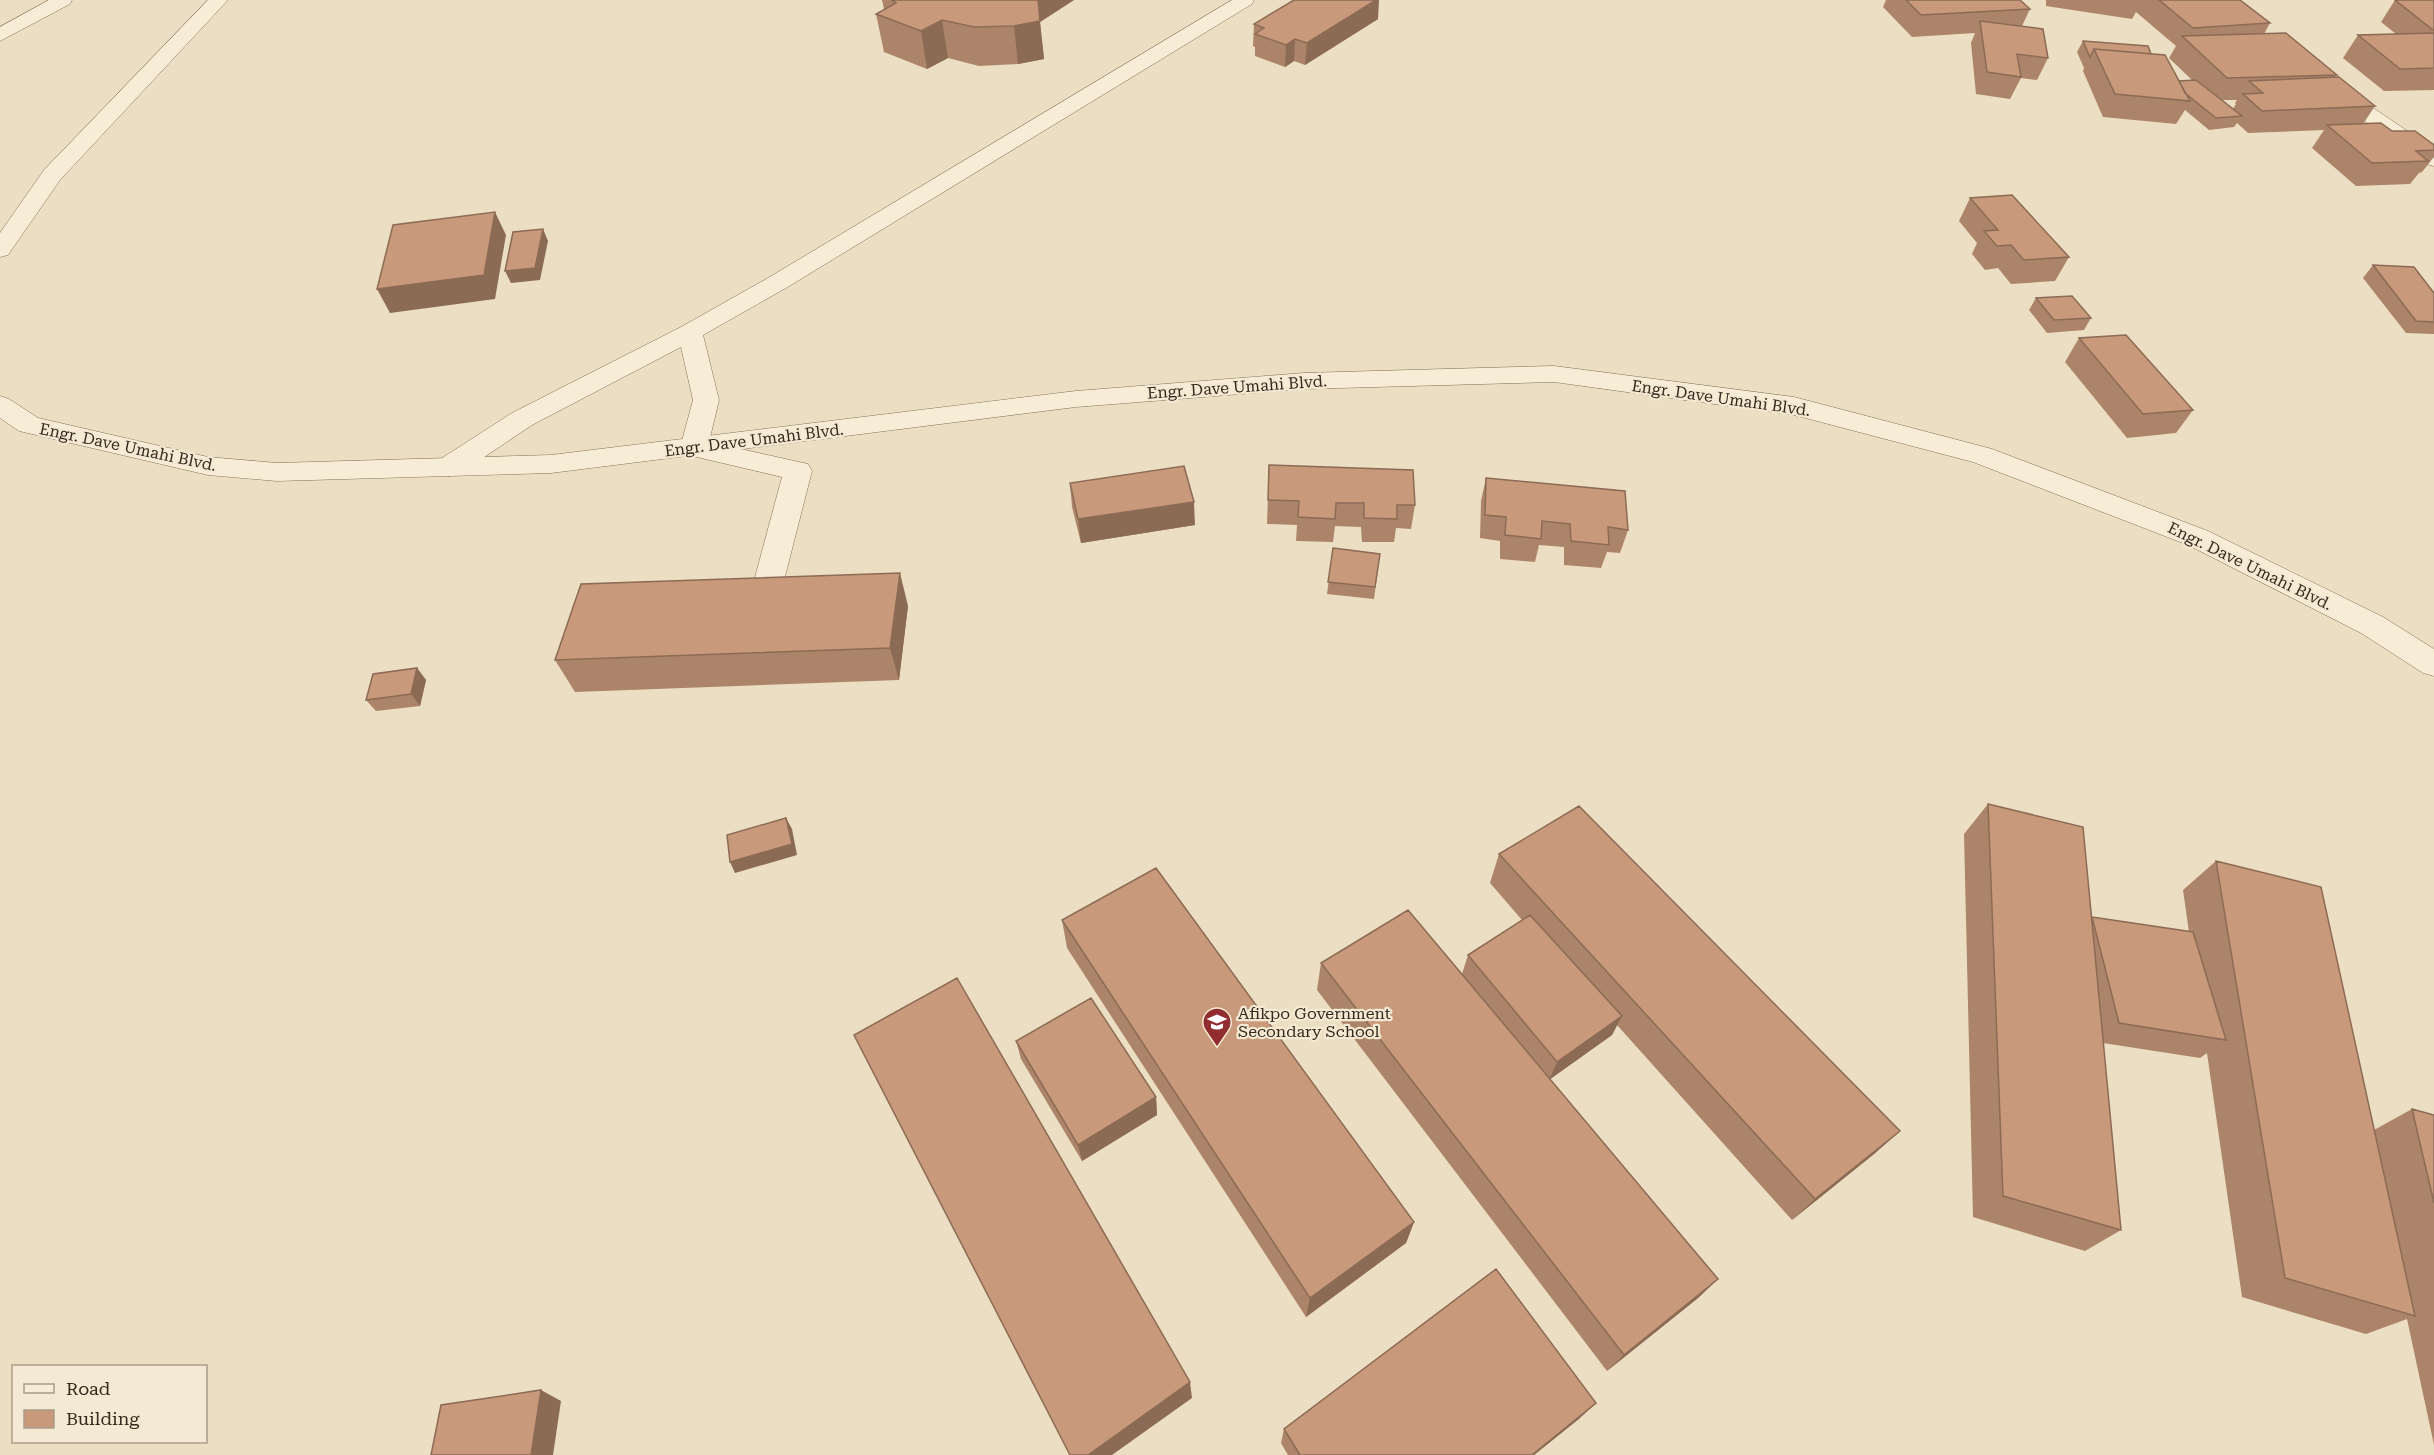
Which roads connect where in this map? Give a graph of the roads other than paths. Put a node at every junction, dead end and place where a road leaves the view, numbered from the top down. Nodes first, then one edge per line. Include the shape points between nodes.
1 (63, 0) edge
2 (219, 0) edge
3 (1245, 0) edge
4 (0, 35) edge
5 (2318, 79) edge
6 (2434, 159) edge
7 (0, 250) edge
8 (690, 332) junction
9 (0, 405) edge
10 (694, 448) junction
11 (448, 467) junction
12 (766, 592) edge
13 (2434, 664) edge

1 - 4 street
2 - 7 street via 52,175
3 - 8 street
5 - 6 street
8 - 10 street via 706,400
8 - 11 street via 522,419
9 - 11 street, Engr. Dave Umahi Blvd. via 29,425 208,466 276,472
10 - 11 street, Engr. Dave Umahi Blvd. via 551,464
10 - 12 street via 798,471
10 - 13 street, Engr. Dave Umahi Blvd. via 1076,399 1304,381 1554,374 1794,406 1982,455 2198,537 2372,625

